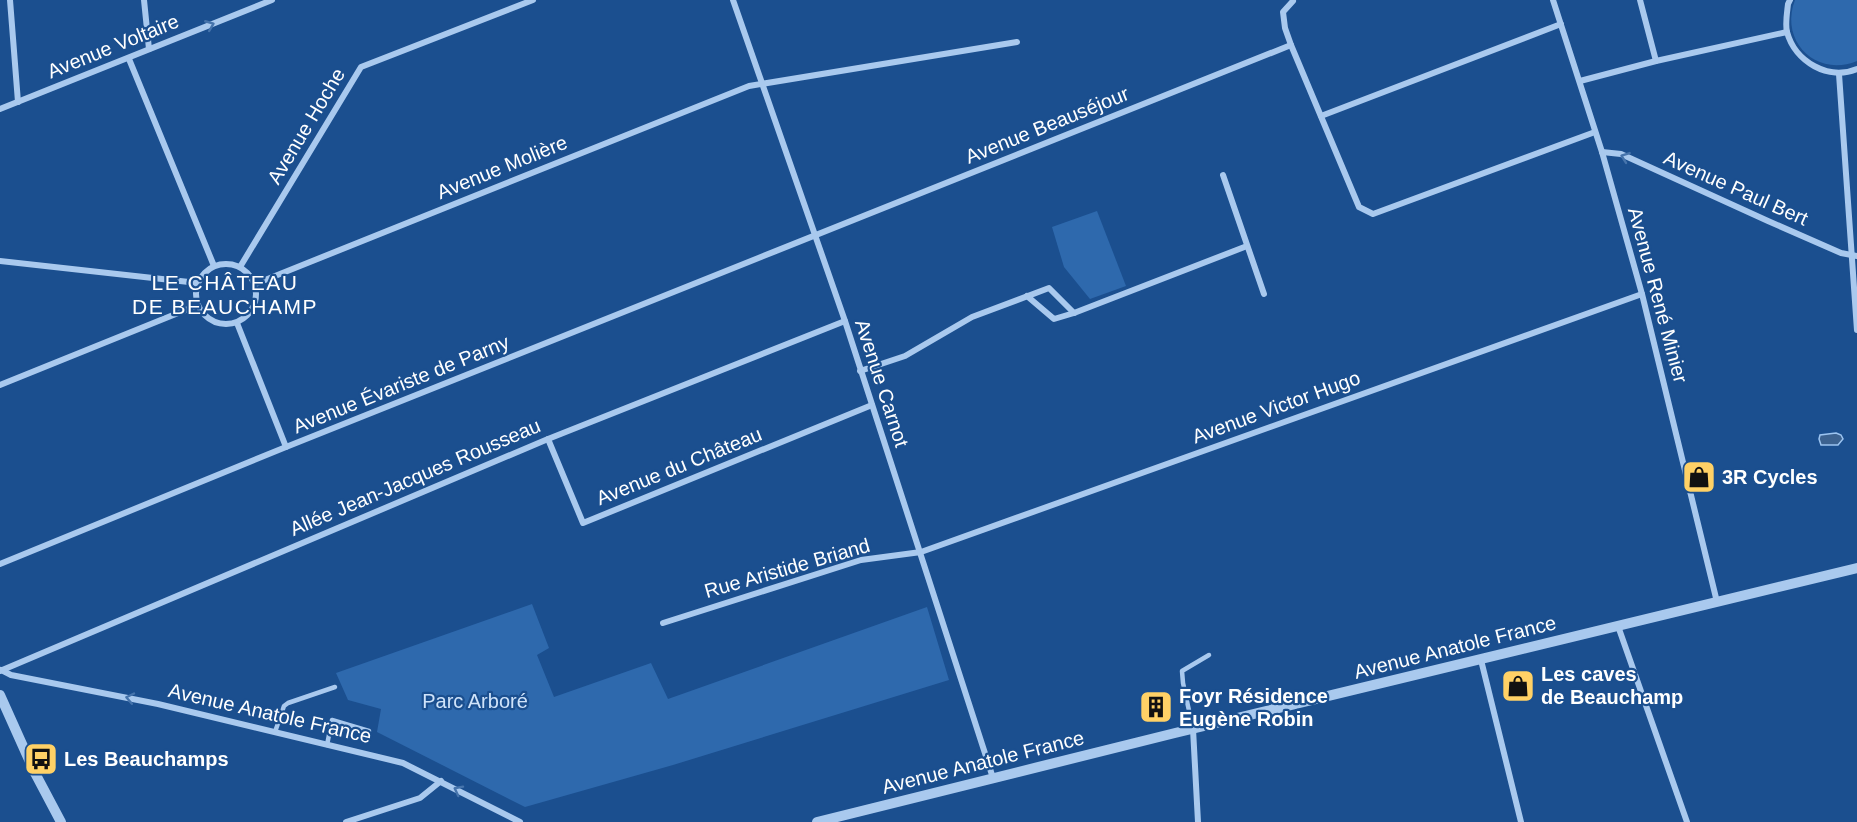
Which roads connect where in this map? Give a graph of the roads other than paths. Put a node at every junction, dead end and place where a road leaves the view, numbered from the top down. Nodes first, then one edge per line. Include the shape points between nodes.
1 (10, 0) edge
2 (144, 0) edge
3 (272, 0) edge
4 (533, 0) edge
5 (733, 0) edge
6 (1293, 0) edge
7 (1553, 0) edge
8 (1640, 0) edge
9 (1790, 0) edge
10 (253, 4) edge
11 (1561, 24) junction
12 (1787, 32) junction
13 (1017, 42) dead end
14 (1291, 45) junction
15 (149, 49) junction
16 (129, 59) junction
17 (1656, 61) junction
18 (1857, 69) edge
19 (1839, 74) junction
20 (1580, 81) junction
21 (761, 84) junction
22 (18, 102) junction
23 (0, 109) edge
24 (1321, 116) junction
25 (1595, 132) junction
26 (1602, 152) junction
27 (1223, 175) dead end
28 (816, 236) junction
29 (1247, 246) junction
30 (1854, 256) edge
31 (0, 261) edge
32 (214, 266) junction
33 (240, 267) junction
34 (198, 283) junction
35 (255, 284) junction
36 (1264, 294) dead end
37 (1642, 294) junction
38 (1027, 296) junction
39 (198, 305) junction
40 (1074, 313) junction
41 (845, 321) junction
42 (237, 323) junction
43 (1857, 330) edge
44 (860, 371) junction
45 (0, 385) edge
46 (872, 405) junction
47 (548, 439) junction
48 (286, 447) junction
49 (921, 552) junction
50 (0, 564) edge
51 (1857, 568) edge
52 (1717, 602) junction
53 (663, 623) dead end
54 (1618, 626) junction
55 (1209, 655) dead end
56 (1481, 660) junction
57 (1, 670) edge
58 (335, 687) dead end
59 (0, 695) edge
60 (1193, 729) junction
61 (369, 731) dead end
62 (275, 732) junction
63 (327, 745) junction
64 (993, 778) junction
65 (441, 782) junction
66 (61, 822) edge
67 (346, 822) edge
68 (520, 822) edge
69 (817, 822) edge
70 (1198, 822) edge
71 (1521, 822) edge
72 (1687, 822) edge

1 - 22 street
2 - 15 street
3 - 10 street, Avenue Voltaire
4 - 33 street, Avenue Hoche via 362,67
5 - 21 street, Avenue Carnot
6 - 14 street via 1283,12
7 - 11 street, Avenue René Minier
8 - 17 street
9 - 12 street
15 -> 10 street, Avenue Voltaire
11 - 20 street, Avenue René Minier
11 - 24 street
12 - 17 street
12 - 19 street via 1796,52 1812,66
13 - 21 street, Avenue Molière
14 - 24 street
14 - 28 street, Avenue Beauséjour
15 - 16 street, Avenue Voltaire
16 - 22 street, Avenue Voltaire
16 - 32 street
17 - 20 street
18 - 19 street
19 - 30 street
20 - 25 street, Avenue René Minier
21 - 28 street, Avenue Carnot
21 - 35 street, Avenue Molière
22 - 23 street, Avenue Voltaire
24 - 25 street via 1359,207 1373,214
25 - 26 street, Avenue René Minier
30 -> 26 street, Avenue Paul Bert via 1621,154
26 - 37 street, Avenue René Minier
27 - 29 street
28 - 41 street, Avenue Carnot
28 - 48 street, Avenue Évariste de Parny
29 - 36 street
29 - 40 street
30 - 43 street
31 - 34 street
32 - 33 street
32 - 34 street
33 - 35 street
34 - 39 street
35 - 42 street via 255,303
37 - 49 street, Avenue Victor Hugo
37 - 52 street, Avenue René Minier
38 - 40 street via 1054,319
38 - 40 street via 1049,288
38 - 44 street via 972,317 905,356
39 - 42 street via 218,323
39 - 45 street
41 - 44 street, Avenue Carnot
41 - 47 street, Allée Jean-Jacques Rousseau
42 - 48 street
44 - 46 street, Avenue Carnot
46 - 47 street, Avenue du Château via 583,523
46 - 49 street, Avenue Carnot
47 - 57 street, Allée Jean-Jacques Rousseau
48 - 50 street, Avenue Évariste de Parny
49 - 53 street, Rue Aristide Briand via 861,560
49 - 64 street, Avenue Carnot
51 - 52 street, Avenue Anatole France
52 - 54 street, Avenue Anatole France
54 - 56 street, Avenue Anatole France
54 - 72 street
55 - 60 lane via 1182,671
56 - 60 street, Avenue Anatole France
56 - 71 street
62 -> 57 street, Avenue Anatole France
58 - 62 lane via 288,703
59 - 66 street
60 - 64 street, Avenue Anatole France
60 - 70 street
61 - 63 lane via 332,720
62 - 63 street, Avenue Anatole France
63 - 65 street, Avenue Anatole France via 403,763
64 - 69 street, Avenue Anatole France
65 - 67 street via 420,798
68 -> 65 street, Avenue Anatole France

